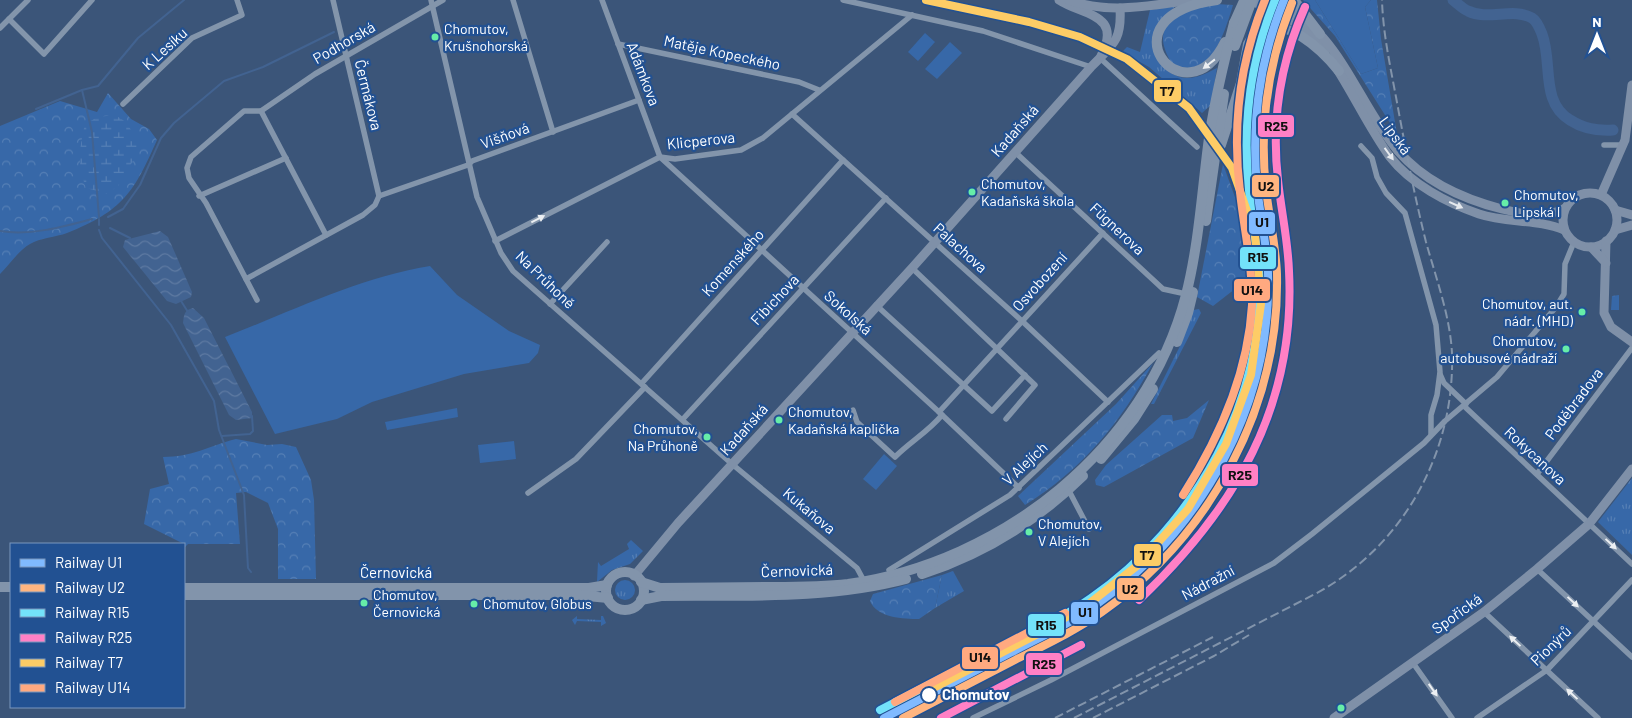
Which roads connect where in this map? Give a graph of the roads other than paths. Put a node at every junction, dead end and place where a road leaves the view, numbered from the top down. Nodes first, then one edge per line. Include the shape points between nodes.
1 (28, 0) edge
2 (92, 0) edge
3 (237, 0) edge
4 (333, 0) edge
5 (443, 0) edge
6 (513, 0) edge
7 (602, 0) edge
8 (843, 0) edge
9 (1058, 0) edge
10 (1069, 0) edge
11 (1163, 0) edge
12 (1193, 0) edge
13 (1217, 0) edge
14 (1245, 0) edge
15 (1252, 0) edge
16 (1267, 0) edge
17 (1294, 0) edge
18 (432, 3) edge
19 (1120, 8) junction
20 (912, 15) junction
21 (9, 19) junction
22 (1234, 23) junction
23 (0, 28) edge
24 (1320, 34) junction
25 (618, 44) junction
26 (346, 57) junction
27 (1100, 58) junction
28 (1091, 67) junction
29 (1339, 71) junction
30 (1632, 85) edge
31 (819, 90) junction
32 (639, 100) junction
33 (123, 104) dead end
34 (261, 111) junction
35 (792, 114) junction
36 (553, 132) junction
37 (1625, 141) junction
38 (1604, 145) dead end
39 (1361, 146) dead end
40 (1197, 147) dead end
41 (1015, 152) junction
42 (660, 157) junction
43 (286, 158) junction
44 (844, 160) junction
45 (468, 165) junction
46 (1212, 177) junction
47 (1601, 195) junction
48 (199, 196) junction
49 (379, 196) junction
50 (886, 198) junction
51 (1565, 208) junction
52 (1615, 210) junction
53 (1632, 215) edge
54 (1632, 225) edge
55 (1564, 230) junction
56 (1615, 230) junction
57 (1102, 233) junction
58 (326, 235) junction
59 (495, 241) junction
60 (1606, 241) junction
61 (607, 242) dead end
62 (934, 242) junction
63 (1574, 242) junction
64 (1591, 247) junction
65 (762, 250) junction
66 (1606, 263) junction
67 (912, 268) junction
68 (246, 279) junction
69 (802, 288) junction
70 (1186, 294) junction
71 (257, 300) dead end
72 (550, 304) junction
73 (876, 305) junction
74 (1022, 321) junction
75 (852, 333) junction
76 (1632, 342) edge
77 (997, 348) junction
78 (1632, 348) edge
79 (1159, 353) dead end
80 (1440, 372) junction
81 (1026, 375) junction
82 (643, 385) junction
83 (962, 385) junction
84 (1108, 402) junction
85 (1465, 405) junction
86 (854, 410) dead end
87 (941, 413) junction
88 (683, 419) junction
89 (1006, 419) dead end
90 (1431, 434) junction
91 (732, 464) junction
92 (1632, 469) edge
93 (1536, 474) junction
94 (1019, 488) junction
95 (1066, 488) junction
96 (528, 492) dead end
97 (1590, 524) junction
98 (1089, 529) dead end
99 (1632, 564) edge
100 (1537, 569) junction
101 (890, 570) dead end
102 (638, 579) junction
103 (1632, 580) edge
104 (607, 585) junction
105 (865, 585) junction
106 (185, 588) edge
107 (185, 595) edge
108 (608, 598) junction
109 (641, 600) junction
110 (1484, 612) junction
111 (1593, 621) junction
112 (1632, 657) edge
113 (1413, 663) junction
114 (1547, 670) junction
115 (1337, 717) edge
116 (973, 718) edge
117 (1452, 718) edge
118 (1477, 718) edge
119 (1598, 718) edge

1 - 21 street
2 - 21 street via 44,54
3 - 33 street, K Lesíku via 242,15 192,38
4 - 26 street, Čermákova
5 - 18 street, Podhorská
6 - 36 street
7 - 25 street, Adámkova
8 - 20 street
9 - 27 street via 1095,15 1104,24 1107,40
10 - 19 street via 1089,6
11 - 19 street
12 - 19 street
22 -> 13 highway via 1215,59 1200,70 1190,73 1174,70 1162,60 1156,45 1157,35 1168,17 1189,5
14 - 22 highway, bridge
14 - 29 street, Lipská via 1281,12 1304,28
15 - 46 highway, bridge via 1234,46
16 - 24 street, Lipská via 1295,12
17 - 24 highway
18 - 26 street, Podhorská
18 - 45 street, Na Průhoně
19 - 27 street, Kadaňská via 1118,37 1112,48
20 - 28 street via 983,31
20 - 31 street, Klicperova
21 - 23 street
22 - 70 highway via 1210,135
24 - 51 street, Lipská via 1398,151 1428,178 1469,199 1506,210 1553,214
25 - 31 street, Matěje Kopeckého via 799,82
25 - 32 street, Adámkova
26 - 34 street, Podhorská via 288,90
26 - 49 street, Čermákova
27 - 28 street, Kadaňská
27 - 40 street
28 - 41 street, Kadaňská
29 - 46 highway via 1321,53 1281,27 1270,26 1256,31 1248,44 1241,83
29 -> 55 street, Lipská via 1391,158 1427,189 1479,214
30 - 37 street
31 - 35 street, Klicperova
32 - 36 street, Višňová
32 - 42 street, Adámkova
34 - 43 street
34 - 48 street via 244,112 191,157 187,168 189,178
35 - 42 street, Klicperova via 741,150 675,159
35 - 44 street, Palachova
36 - 45 street, Višňová
37 - 38 street
37 - 47 street
39 - 80 street via 1372,158 1386,193 1405,213 1436,325
41 - 57 street, Fügnerova
41 - 62 street, Kadaňská
59 -> 42 street, Klicperova
42 - 65 street, Sokolská
43 - 48 street
43 - 58 street
44 - 50 street, Palachova
44 - 65 street, Komenského
45 - 49 street, Višňová
45 - 59 street, Na Průhoně
46 - 95 highway via 1199,267 1188,313 1176,344 1134,419 1108,453
47 - 51 street via 1584,193 1569,201
47 - 52 street
48 - 68 street via 206,203
49 - 58 street via 375,205 363,215
50 - 62 street, Palachova
50 - 69 street, Fibichova
51 - 55 street
52 - 53 street
52 - 56 street
54 - 56 street
55 - 63 street
56 - 60 street
57 - 70 street, Fügnerova via 1163,288
57 - 74 street, Osvobození
58 - 68 street
59 - 72 street, Na Průhoně via 514,270
60 - 64 street
60 - 66 street
61 - 72 street
62 - 67 street, Kadaňská
62 - 74 street, Palachova
63 - 64 street
63 - 85 street, Nádražní via 1565,264 1564,294 1556,307 1497,377
64 - 66 street
65 - 69 street, Sokolská
65 - 82 street, Komenského
66 - 76 street via 1604,313 1611,327
67 - 73 street, Kadaňská
67 - 77 street
68 - 71 street
69 - 75 street, Sokolská
69 - 88 street, Fibichova
70 - 95 highway via 1170,342 1141,396 1102,448
72 - 82 street, Na Průhoně
73 - 75 street, Kadaňská
73 - 83 street
74 - 77 street, Osvobození
74 - 84 street, Palachova
75 - 87 street, Sokolská
75 - 91 street, Kadaňská
77 - 81 street
77 - 83 street, Osvobození
78 - 93 street, Poděbradova
79 - 84 street, V Alejích
80 - 85 street, Rokycanova via 1444,383
80 - 90 street via 1431,415
81 - 83 street via 992,411
81 - 89 street via 1035,385
82 - 88 street, Na Průhoně
82 - 96 street via 576,459
83 - 87 street, Osvobození
84 - 94 street, V Alejích
85 - 90 street, Nádražní
85 - 93 street, Rokycanova
86 - 87 street, Osvobození via 857,422 895,457 909,442 932,427
87 - 94 street, Sokolská
88 - 91 street, Na Průhoně
90 - 116 street, Nádražní via 1282,558
91 - 102 street, Kadaňská via 665,537
91 - 105 street, Kukaňova via 857,568
92 - 97 street, Spořická
93 - 97 street, Rokycanova
94 - 101 street, V Alejích via 968,524
95 - 98 street
95 - 105 highway via 1016,530 973,554 926,573
97 -> 99 street, Rokycanova
97 - 100 street, Spořická
100 - 110 street, Spořická
100 -> 111 street
102 - 104 highway, Černovická via 620,573
102 - 105 highway, Černovická via 660,588
102 - 109 highway via 643,588
103 - 111 street, Pionýrů
104 - 106 highway, Černovická via 589,588
104 - 108 highway
105 - 109 highway, Černovická via 792,595 661,596
107 - 108 highway, Černovická via 577,595
108 - 109 highway, Černovická via 614,607 624,610 632,609
110 - 113 street, Spořická
114 -> 110 street
111 - 112 street
111 - 114 street, Pionýrů
113 - 115 street, Spořická
113 -> 117 street
114 - 118 street, Pionýrů
119 -> 114 street

